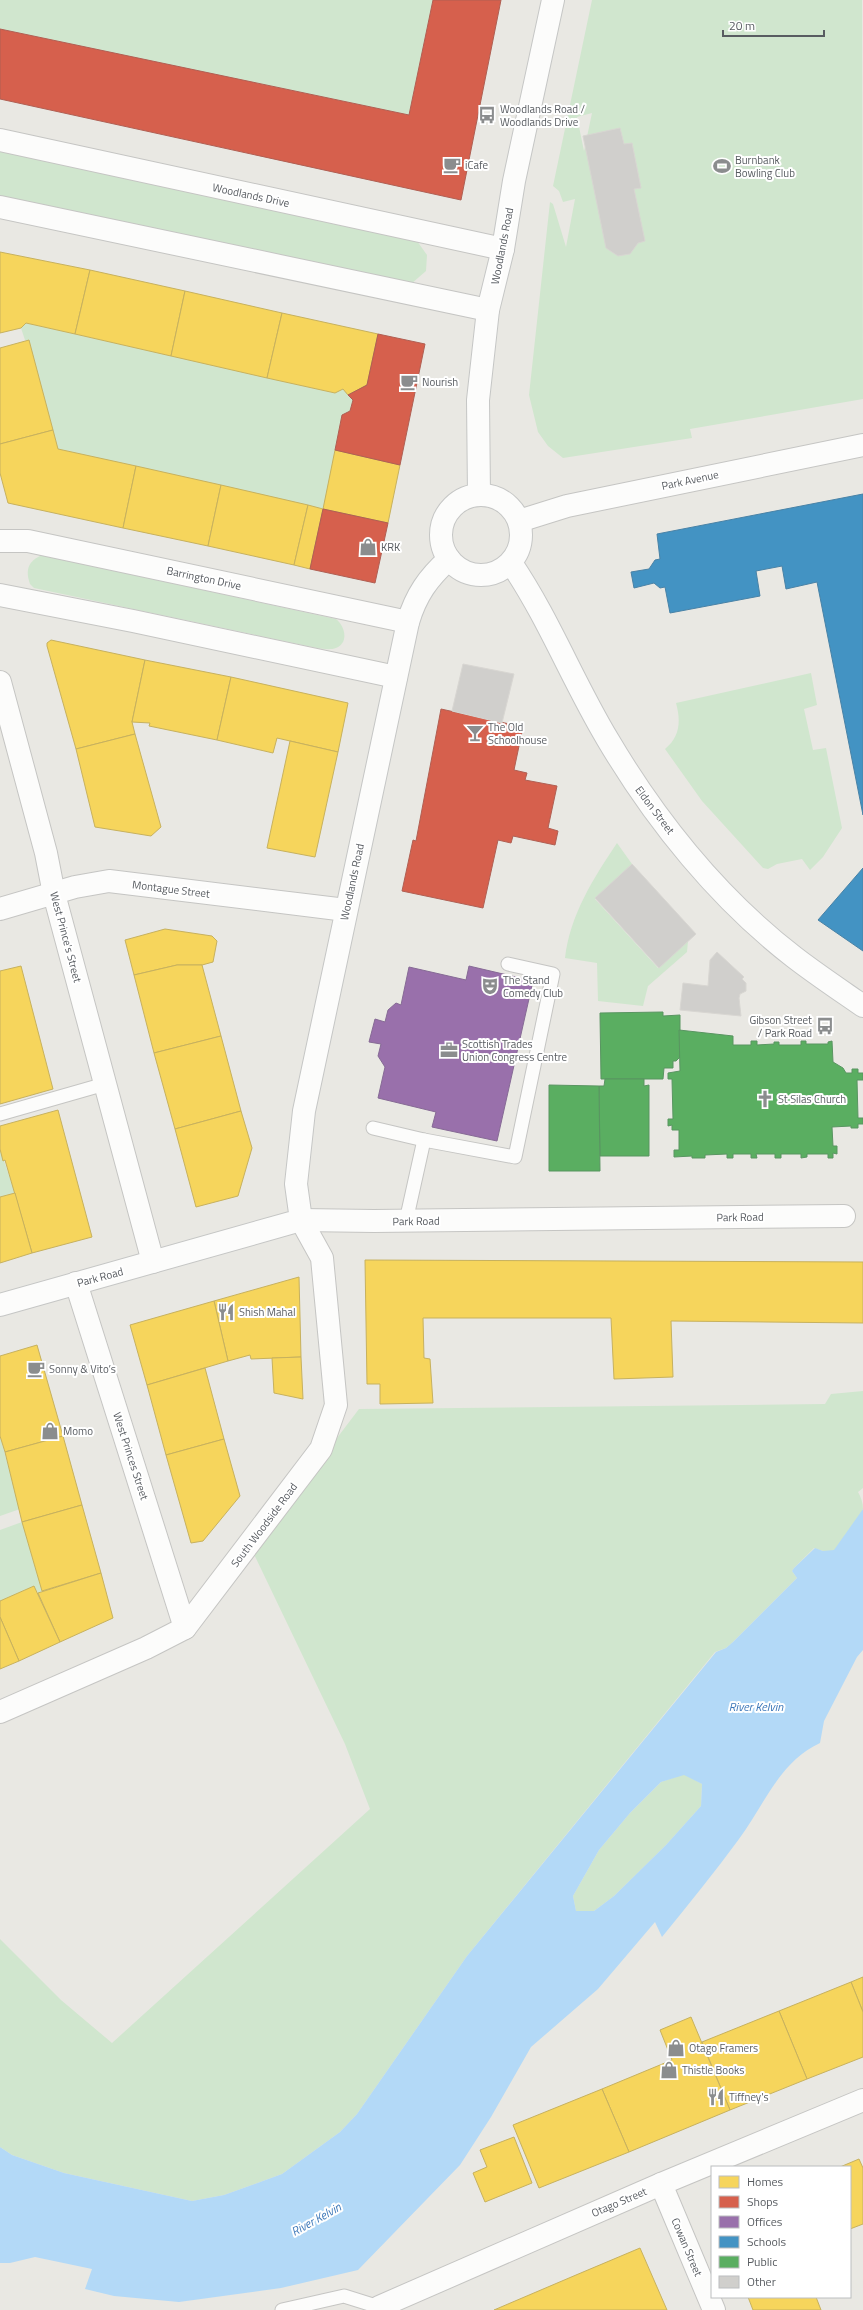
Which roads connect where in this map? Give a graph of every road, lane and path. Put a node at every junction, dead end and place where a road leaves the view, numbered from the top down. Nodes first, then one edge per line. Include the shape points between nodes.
1 (553, 0) edge
2 (0, 140) edge
3 (0, 207) edge
4 (503, 249) junction
5 (488, 310) junction
6 (863, 445) edge
7 (479, 495) junction
8 (519, 521) junction
9 (0, 541) edge
10 (449, 560) junction
11 (511, 563) junction
12 (0, 595) edge
13 (408, 622) junction
14 (396, 677) junction
15 (1, 695) edge
16 (54, 894) junction
17 (0, 908) edge
18 (346, 910) junction
19 (508, 964) dead end
20 (863, 1006) edge
21 (105, 1084) junction
22 (0, 1114) edge
23 (373, 1128) dead end
24 (424, 1140) junction
25 (844, 1216) dead end
26 (301, 1220) junction
27 (406, 1221) junction
28 (153, 1262) junction
29 (76, 1283) junction
30 (0, 1305) edge
31 (185, 1628) junction
32 (0, 1712) edge
33 (863, 2100) edge
34 (661, 2184) junction
35 (379, 2308) edge
36 (282, 2310) edge
37 (714, 2310) edge

1 - 4 street, Woodlands Road via 514,181
2 - 4 street, Woodlands Drive
3 - 5 street
4 - 5 street, Woodlands Road
5 - 7 street, Woodlands Road via 478,400
6 - 8 street, Park Avenue via 567,506
7 - 8 street via 503,501 513,510
7 - 10 street via 465,499 453,507 445,519 441,532 443,547
8 - 11 street via 521,544
9 - 13 street, Barrington Drive via 28,541
10 - 11 street via 457,568 479,575 501,570
10 - 13 street, Woodlands Road via 422,587
11 - 20 street, Eldon Street via 538,606 607,740 649,806 692,858 749,918 793,957
12 - 14 street via 141,622
13 - 14 street, Woodlands Road
14 - 18 street, Woodlands Road
15 - 16 street, West Prince's Street via 46,853
16 - 17 street, Montague Street
16 - 18 street, Montague Street via 109,881
16 - 21 street, West Prince's Street
18 - 26 street, Woodlands Road via 304,1111 296,1184
19 - 24 lane via 553,974 515,1157
21 - 22 lane
21 - 28 street, West Prince's Street
23 - 24 lane
24 - 27 lane
25 - 27 street, Park Road
26 - 27 street, Park Road
26 - 28 street, Park Road
26 - 31 street, South Woodside Road via 322,1258 336,1404 321,1449
28 - 29 street, Park Road
29 - 30 street, Park Road
29 - 31 street, West Princes Street
31 - 32 street, South Woodside Road via 146,1648
33 - 34 street, Otago Street
34 - 35 street, Otago Street
34 - 37 street, Cowan Street
35 - 36 lane via 344,2296

